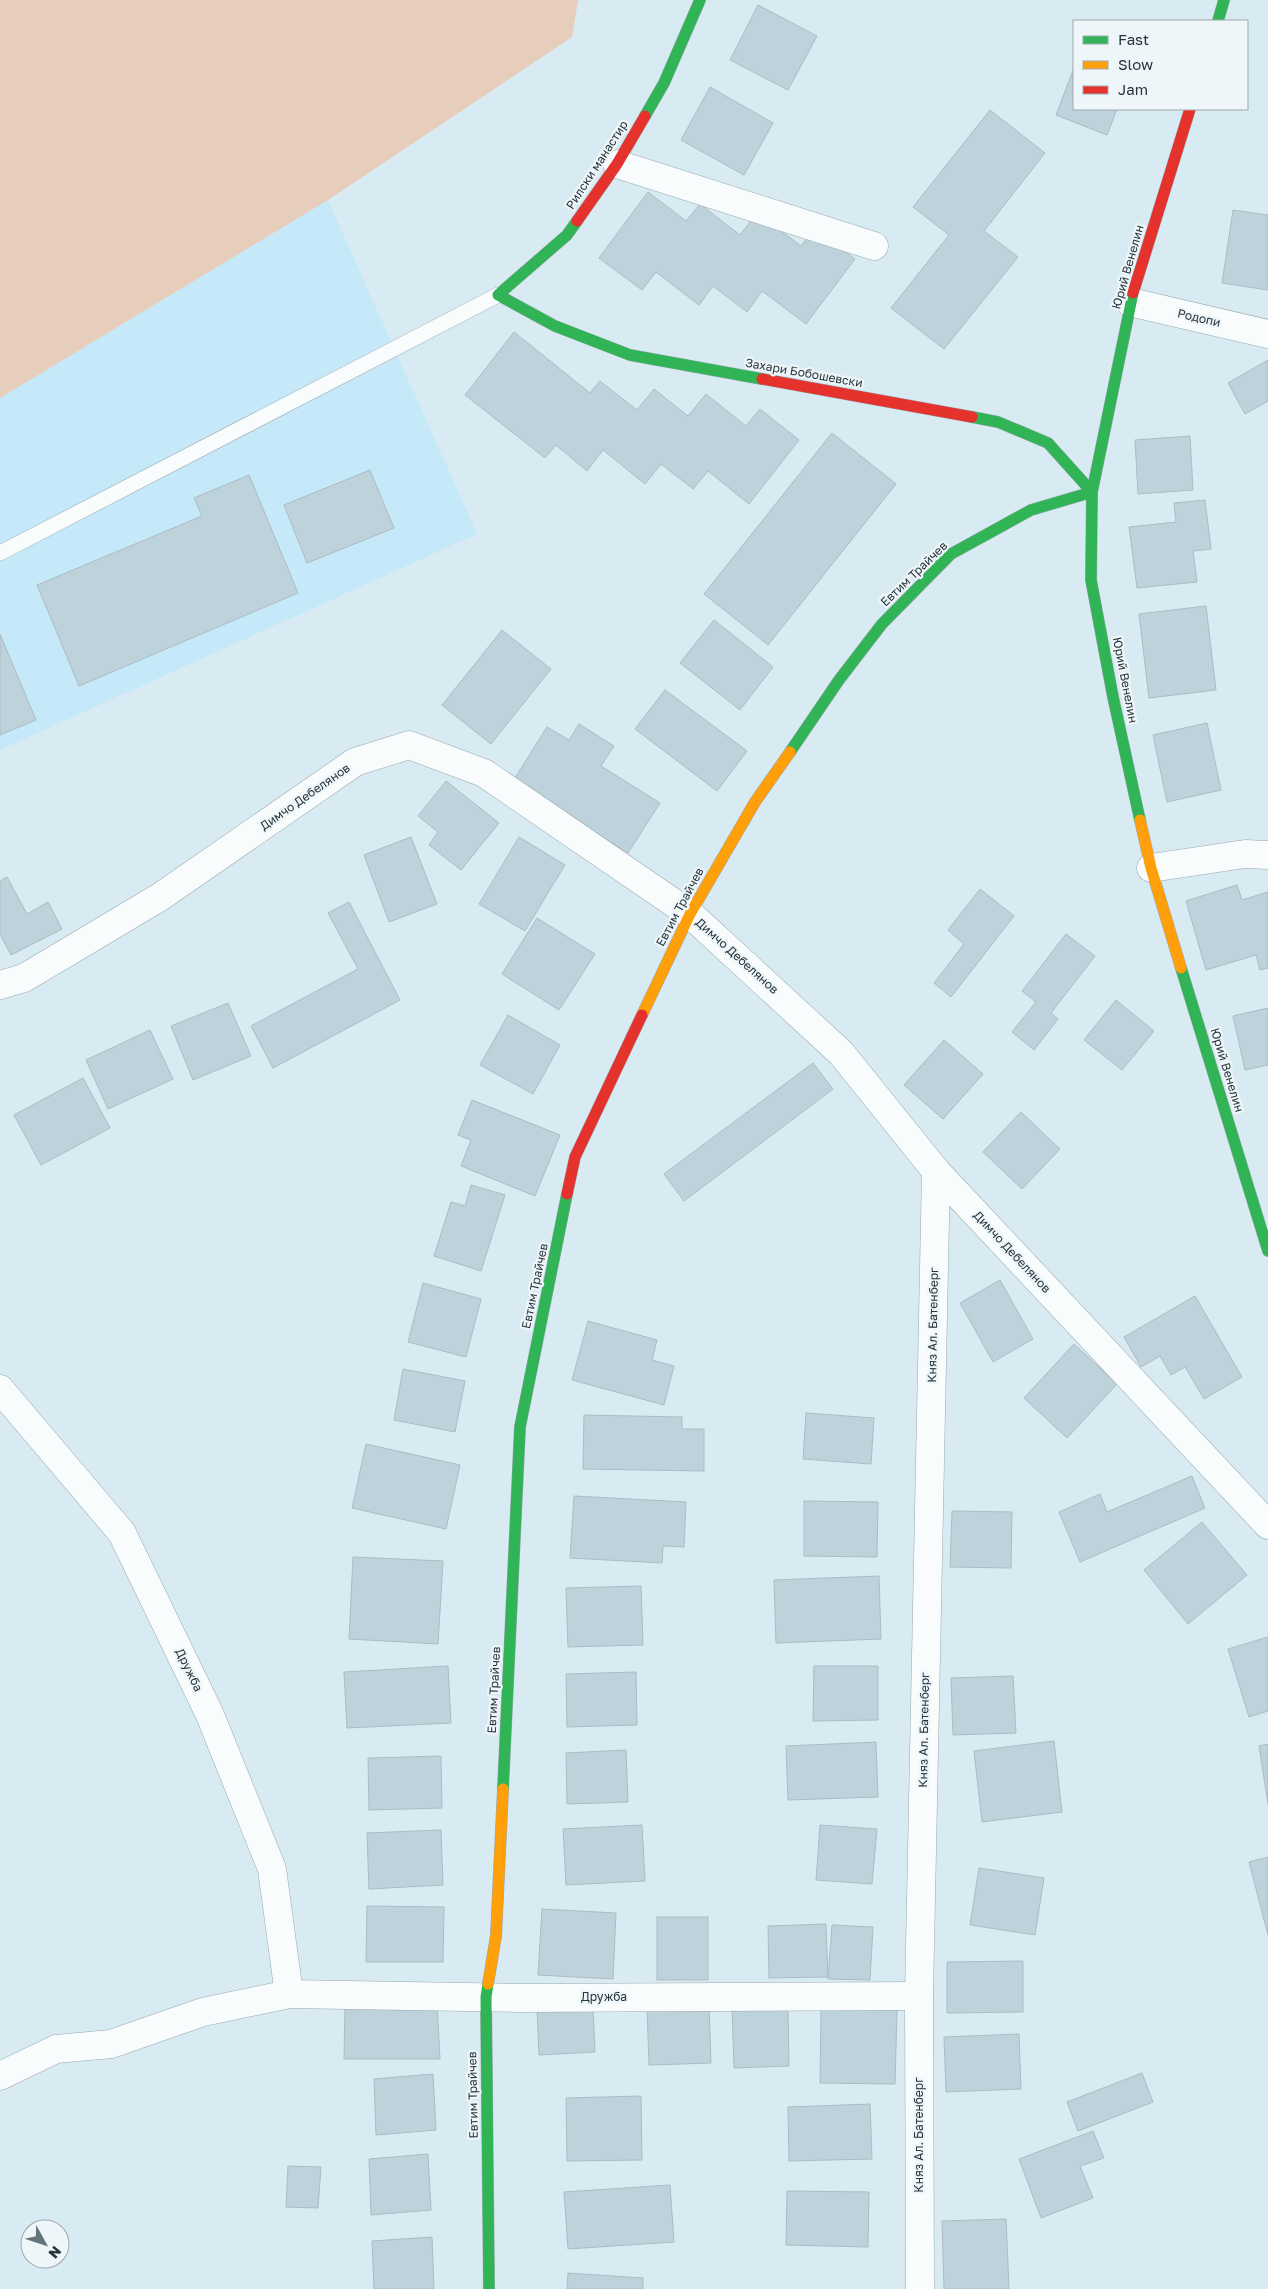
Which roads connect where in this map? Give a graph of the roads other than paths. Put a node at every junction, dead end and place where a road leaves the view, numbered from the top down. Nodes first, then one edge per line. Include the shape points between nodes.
1 (700, 0) edge
2 (1224, 0) edge
3 (1218, 20) edge
4 (1190, 110) edge
5 (617, 164) junction
6 (874, 246) dead end
7 (498, 295) junction
8 (1130, 302) junction
9 (1268, 334) edge
10 (1092, 492) junction
11 (0, 553) edge
12 (1268, 856) edge
13 (1151, 868) junction
14 (690, 914) junction
15 (0, 984) edge
16 (936, 1171) junction
17 (1268, 1250) edge
18 (0, 1389) edge
19 (1268, 1525) edge
20 (289, 1994) junction
21 (919, 1996) junction
22 (486, 1997) junction
23 (0, 2076) edge
24 (489, 2289) edge
25 (920, 2289) edge

1 - 5 street, Рилски манастир via 664,83
2 - 3 street
4 - 8 street, Юрий Венелин
5 - 6 street
5 - 7 street, Рилски манастир via 567,235
7 - 10 street, Захари Бобошевски via 555,326 630,355 998,422 1048,443
7 - 11 lane
8 - 9 street, Родопи
8 - 10 street, Юрий Венелин
10 - 13 street, Юрий Венелин via 1091,580
10 - 14 street, Евтим Трайчев via 1031,510 951,554 882,624 760,795
12 - 13 street via 1245,854
13 - 17 street, Юрий Венелин
14 - 15 street, Димчо Дебелянов via 484,773 409,745 355,762 160,897 24,978
14 - 16 street, Димчо Дебелянов via 841,1053
14 - 22 street, Евтим Трайчев via 575,1157 520,1427 496,1936
16 - 19 street, Димчо Дебелянов
16 - 21 street, Княз Ал. Батенберг
18 - 20 street, Дружба via 122,1532 206,1706 272,1869
20 - 22 street, Дружба
20 - 23 street, Дружба via 203,2012 111,2044 56,2050
21 - 22 street, Дружба
21 - 25 street, Княз Ал. Батенберг
22 - 24 street, Евтим Трайчев

